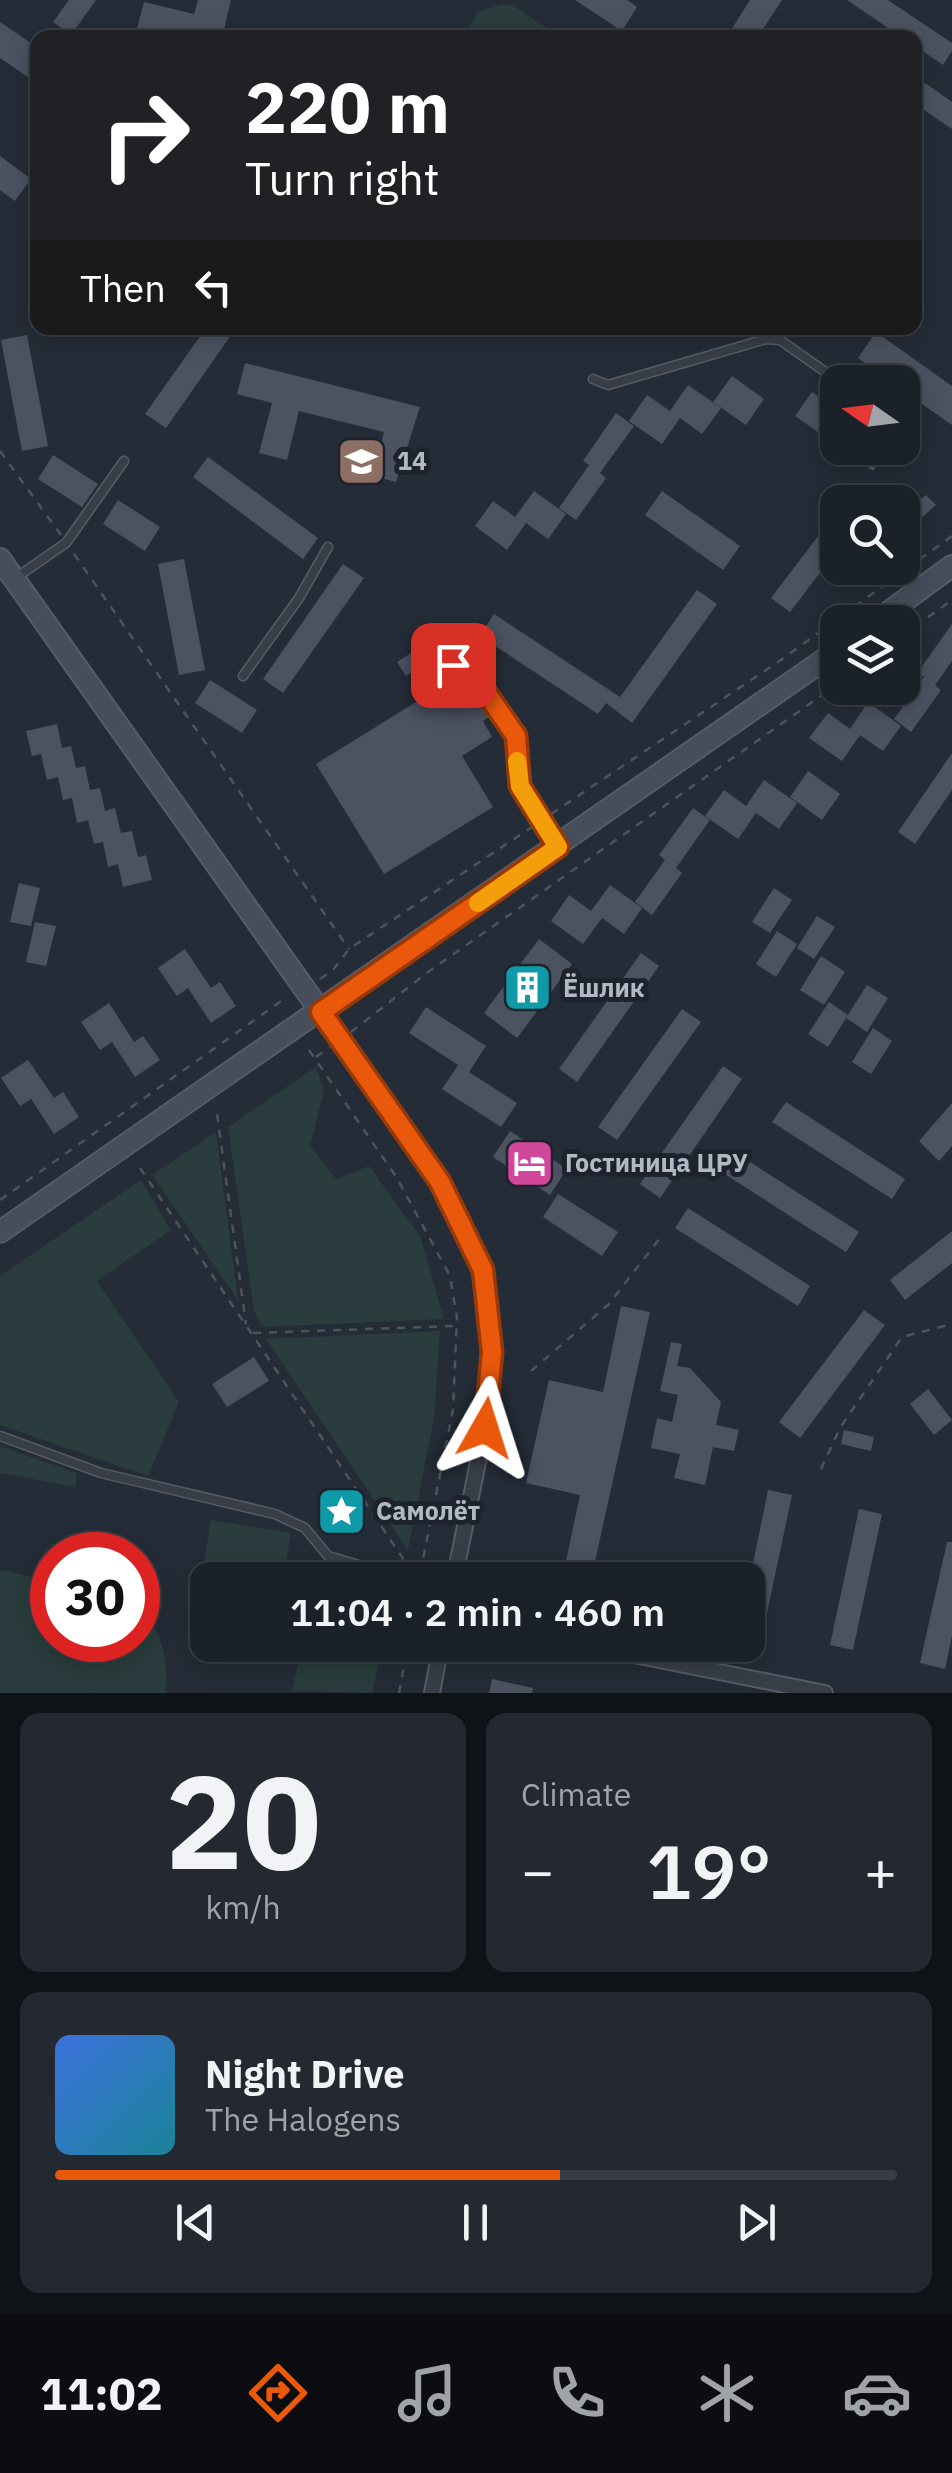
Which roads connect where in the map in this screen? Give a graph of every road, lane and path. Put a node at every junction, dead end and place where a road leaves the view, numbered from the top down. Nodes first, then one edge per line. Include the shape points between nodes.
1 (820, 370) edge
2 (593, 379) dead end
3 (0, 451) edge
4 (124, 461) dead end
5 (952, 536) edge
6 (66, 543) junction
7 (328, 547) dead end
8 (0, 559) edge
9 (952, 566) edge
10 (14, 578) junction
11 (952, 600) edge
12 (898, 605) edge
13 (920, 623) edge
14 (820, 663) edge
15 (243, 676) dead end
16 (416, 682) dead end
17 (820, 697) edge
18 (642, 815) dead end
19 (645, 820) junction
20 (540, 822) junction
21 (558, 847) junction
22 (349, 949) junction
23 (312, 983) dead end
24 (288, 997) dead end
25 (321, 1012) junction
26 (348, 1035) dead end
27 (331, 1046) dead end
28 (309, 1050) dead end
29 (315, 1058) junction
30 (217, 1114) dead end
31 (140, 1168) dead end
32 (0, 1200) edge
33 (0, 1232) edge
34 (660, 1238) dead end
35 (952, 1324) edge
36 (246, 1326) junction
37 (457, 1326) junction
38 (252, 1333) junction
39 (531, 1371) dead end
40 (0, 1436) edge
41 (821, 1469) dead end
42 (350, 1562) edge
43 (403, 1562) edge
44 (419, 1562) edge
45 (458, 1562) edge
46 (405, 1662) edge
47 (438, 1662) edge
48 (669, 1662) edge
49 (400, 1693) edge
50 (432, 1693) edge
51 (825, 1693) edge

1 - 2 lane via 780,340 766,340 608,386
3 - 6 path
4 - 6 lane
5 - 20 path
6 - 10 lane
6 - 22 path
7 - 15 lane
8 - 10 street
9 - 12 street
10 - 25 street
11 - 13 path
14 - 21 street
16 - 20 lane via 453,665 474,675 516,736 520,786
17 - 19 path
18 - 19 path
19 - 26 path
20 - 21 lane
20 - 22 path
21 - 25 street
22 - 23 path
24 - 32 path
25 - 33 street
25 - 45 street via 440,1182 483,1270 492,1352 485,1428
27 - 29 path
28 - 29 path
29 - 37 path via 397,1178 450,1276
30 - 36 path
31 - 36 path
34 - 39 path via 609,1304
35 - 41 path via 902,1337 840,1428
36 - 38 path
37 - 38 path
37 - 44 path via 453,1410
38 - 43 path
40 - 42 lane via 101,1473 275,1514 305,1528 328,1556
46 - 49 path
47 - 50 street
48 - 51 street

